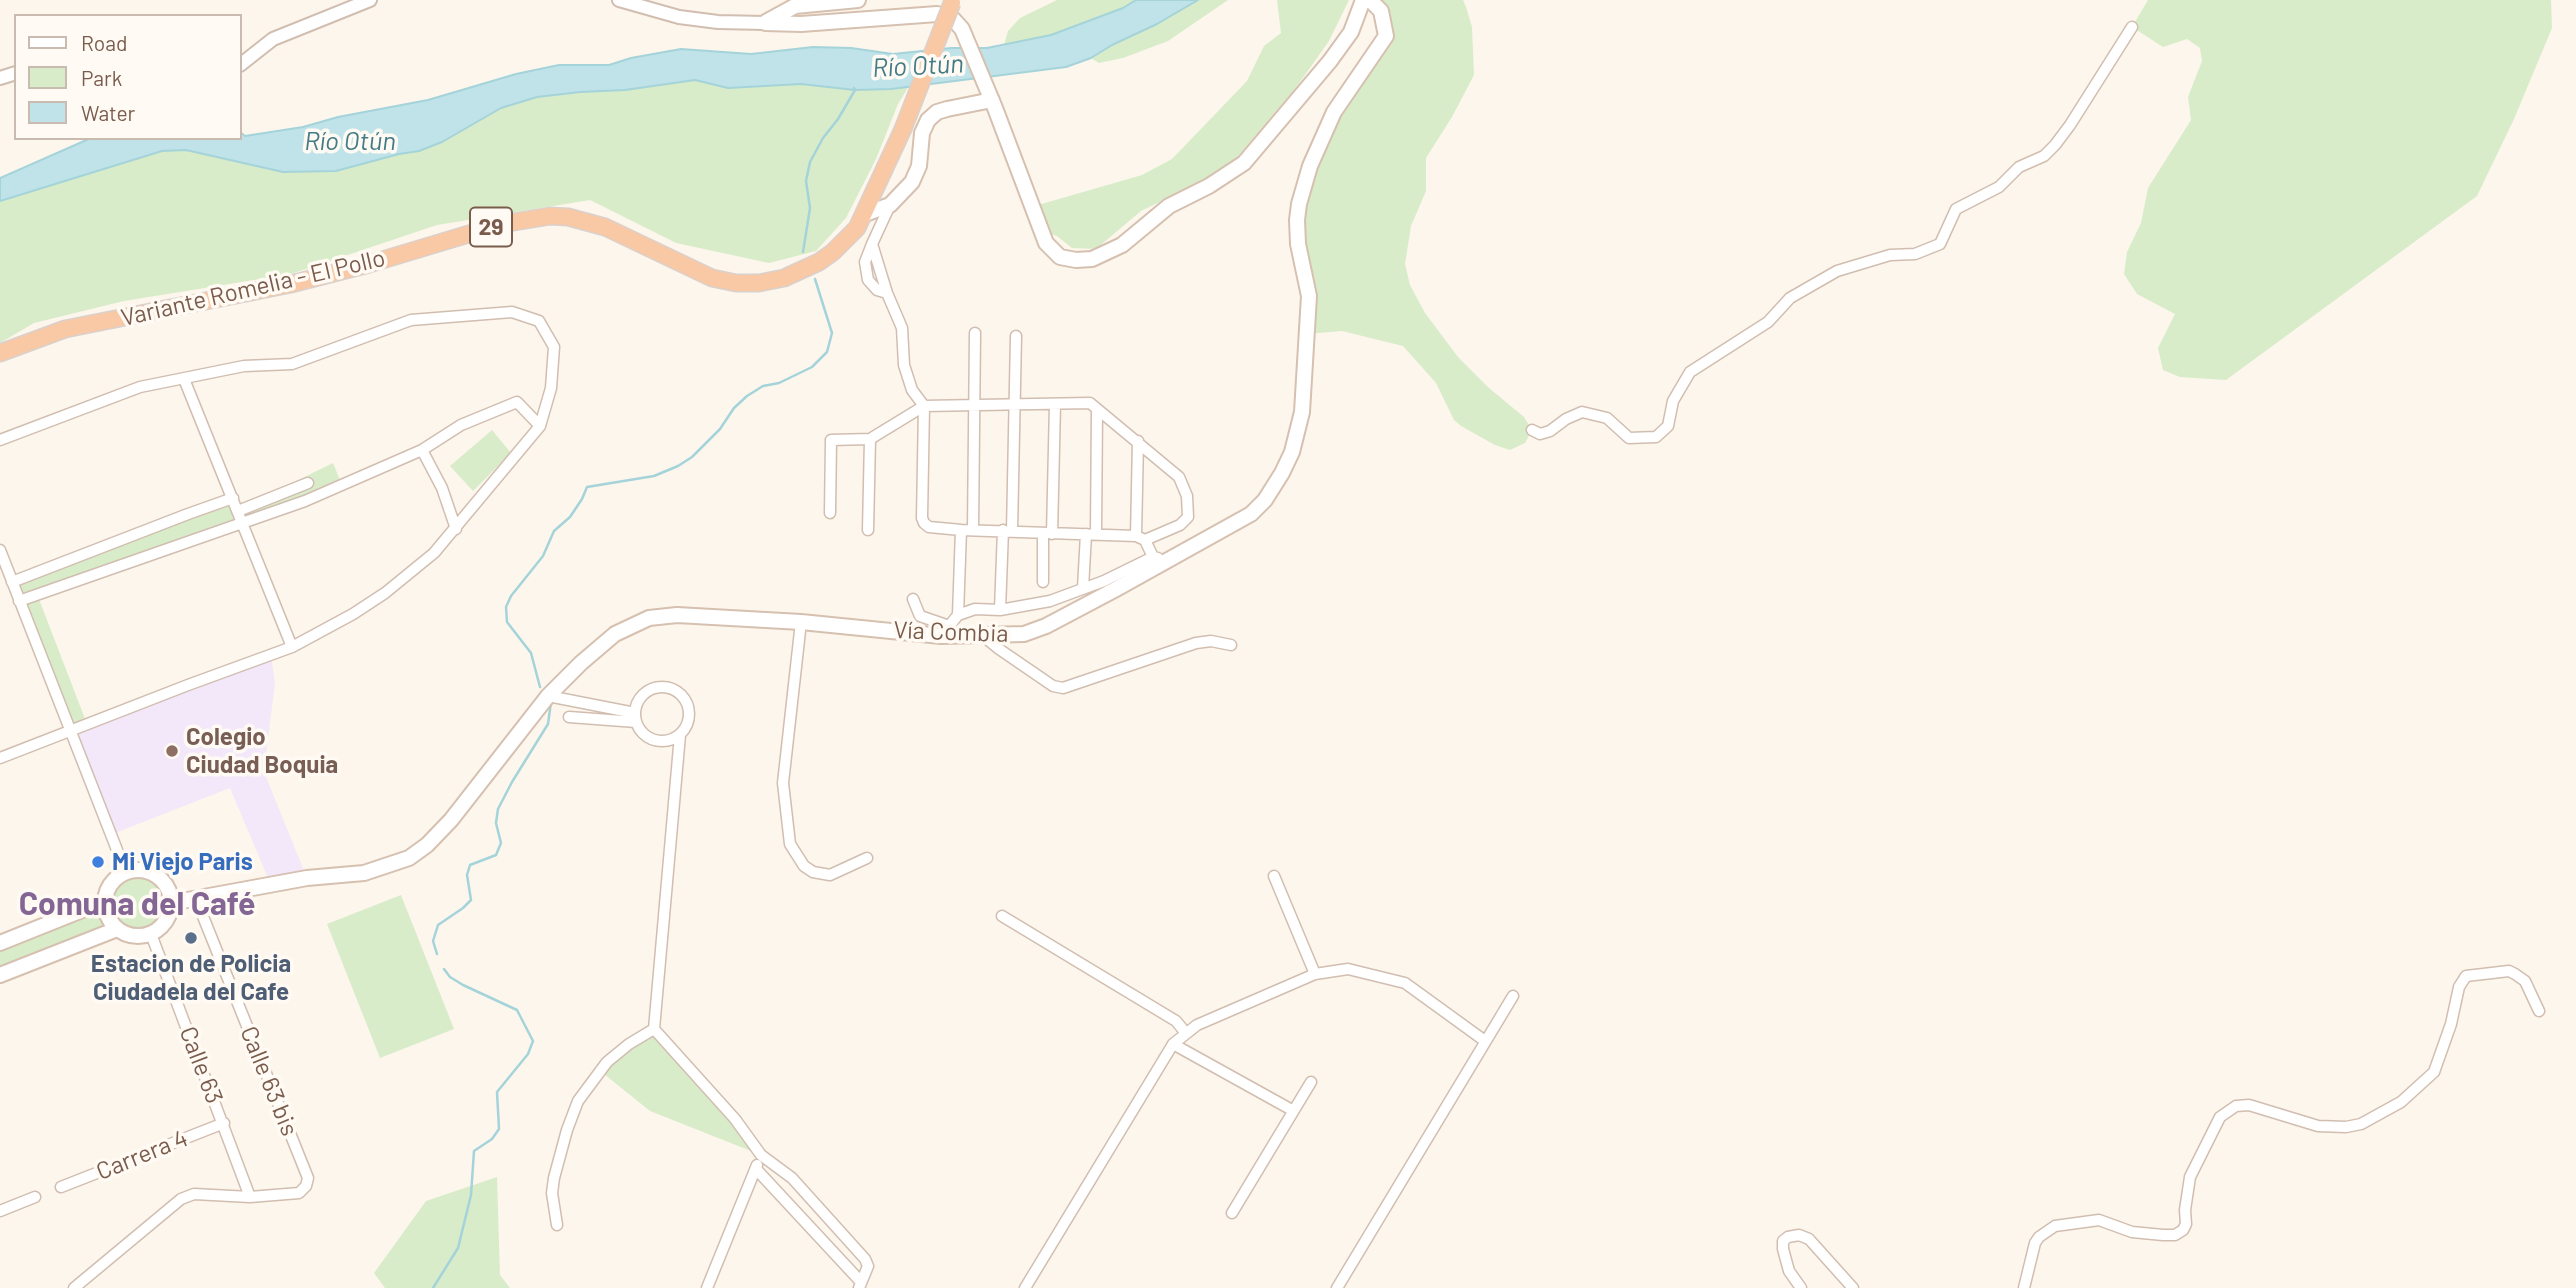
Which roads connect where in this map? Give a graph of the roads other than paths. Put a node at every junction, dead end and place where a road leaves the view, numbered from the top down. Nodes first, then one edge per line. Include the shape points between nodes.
1 (370, 0) edge
2 (619, 0) edge
3 (858, 0) edge
4 (1363, 0) edge
5 (1370, 0) edge
6 (953, 1) edge
7 (765, 23) junction
8 (2132, 27) dead end
9 (242, 63) edge
10 (992, 100) junction
11 (890, 205) junction
12 (865, 214) junction
13 (975, 333) dead end
14 (1016, 336) dead end
15 (0, 353) edge
16 (184, 379) junction
17 (1055, 404) junction
18 (974, 405) junction
19 (1015, 405) junction
20 (924, 406) junction
21 (1097, 409) junction
22 (540, 426) junction
23 (1532, 430) dead end
24 (870, 439) junction
25 (0, 440) edge
26 (1138, 441) junction
27 (422, 450) junction
28 (308, 483) dead end
29 (233, 498) junction
30 (238, 511) junction
31 (830, 513) dead end
32 (243, 523) junction
33 (456, 529) junction
34 (868, 530) dead end
35 (961, 530) junction
36 (973, 530) junction
37 (1008, 530) junction
38 (1048, 534) junction
39 (1091, 534) junction
40 (1140, 538) junction
41 (0, 550) edge
42 (1153, 558) junction
43 (1169, 560) junction
44 (3, 569) edge
45 (12, 582) junction
46 (1043, 582) dead end
47 (1083, 589) junction
48 (913, 599) dead end
49 (19, 601) junction
50 (1000, 610) junction
51 (958, 615) junction
52 (802, 622) junction
53 (945, 631) junction
54 (982, 635) junction
55 (1231, 645) dead end
56 (292, 647) junction
57 (548, 696) junction
58 (635, 717) junction
59 (569, 718) dead end
60 (70, 731) junction
61 (680, 735) junction
62 (0, 758) edge
63 (867, 858) dead end
64 (126, 873) junction
65 (1274, 876) dead end
66 (196, 899) junction
67 (106, 901) junction
68 (171, 903) junction
69 (1002, 916) dead end
70 (117, 929) junction
71 (150, 934) junction
72 (0, 943) edge
73 (1315, 974) junction
74 (0, 975) edge
75 (1513, 996) dead end
76 (2539, 1011) dead end
77 (654, 1029) junction
78 (1185, 1032) junction
79 (1485, 1041) junction
80 (1173, 1044) junction
81 (1311, 1082) dead end
82 (1292, 1110) junction
83 (224, 1123) junction
84 (761, 1154) junction
85 (756, 1169) junction
86 (61, 1187) dead end
87 (35, 1197) dead end
88 (250, 1197) junction
89 (0, 1211) edge
90 (1233, 1213) dead end
91 (557, 1225) dead end
92 (860, 1285) edge
93 (74, 1288) edge
94 (707, 1288) edge
95 (1025, 1288) edge
96 (1337, 1288) edge
97 (1801, 1288) edge
98 (1853, 1288) edge
99 (2024, 1288) edge

1 - 9 street via 273,39
2 - 7 street via 679,17
3 - 7 main road via 795,6
4 - 10 main road via 1351,32 1330,61 1244,163 1169,206 1122,245 1092,259 1060,257 1046,243
5 - 43 main road, Vía Combia via 1381,11 1386,36 1334,112 1299,204 1298,244 1309,296 1302,412 1292,452 1265,500 1251,514
6 - 12 highway, Variante Romelia - El Pollo / 29, bridge
7 - 10 main road via 937,14 953,19
8 - 23 street via 2070,125 2044,156 1956,209 1940,244 1837,271 1790,298 1768,322 1690,372 1673,401 1668,426 1656,437 1629,438 1607,418 1582,412 1550,431 1540,434
10 - 11 main road via 937,112 928,120 916,174
11 - 12 main road
11 - 20 street via 872,244 902,328 904,365 912,390
12 - 15 highway, Variante Romelia - El Pollo / 29 via 846,239 819,262 760,283 712,278 605,227 568,216 550,216 502,224 291,285 65,329
13 - 18 street
14 - 19 street
16 - 22 street via 244,366 292,364 411,320 512,312 539,321 554,347 551,388
16 - 25 street via 139,387
16 - 29 street
17 - 19 street
17 - 21 street via 1090,403
17 - 38 street
18 - 19 street
18 - 20 street
18 - 36 street
19 - 37 street
20 - 24 street
20 - 35 street via 922,518 929,527
21 - 26 street
21 - 39 street
22 - 27 street via 517,402 461,425
22 - 33 street
24 - 31 street via 831,440
24 - 34 street
26 - 40 street
26 - 40 street via 1179,477 1187,496 1188,517 1180,525
27 - 32 street
27 - 33 street
28 - 30 street
29 - 30 street
29 - 45 street
30 - 32 street
32 - 49 street
32 - 56 street
33 - 56 street via 385,593
35 - 36 street
35 - 51 street
36 - 37 street
37 - 38 street
37 - 50 street
38 - 39 street
38 - 46 street
39 - 40 street
39 - 47 street
40 - 42 street
41 - 44 street
42 - 43 street
42 - 47 street
43 - 54 main road, Vía Combia via 1033,632
44 - 45 street
45 - 49 street
47 - 50 street via 1050,601
48 - 53 street via 920,616
49 - 60 street
50 - 51 street via 975,609
51 - 53 street
52 - 53 main road, Vía Combia
52 - 57 main road, Vía Combia via 677,615 649,618 615,634
52 - 63 street via 783,783 790,844 813,873 830,875
53 - 54 main road, Vía Combia
54 - 55 street via 1063,688 1196,643
56 - 60 street
57 - 58 street
57 - 66 main road, Vía Combia via 451,820 410,858 364,873 307,878
58 - 59 street
58 - 61 street via 645,736 653,740
58 - 61 street via 641,696 648,690 674,689 690,710 690,720
60 - 62 street
60 - 64 street
61 - 77 street
64 - 67 main road via 112,884
64 - 68 main road via 144,871 160,879
65 - 73 street
66 - 68 main road, Vía Combia
66 - 88 street, Calle 63 bis via 308,1178 299,1193
67 - 70 main road via 106,911
67 - 72 main road
68 - 71 main road via 165,922
69 - 78 street via 1176,1021
70 - 71 main road via 133,936
70 - 74 main road
71 - 83 street, Calle 63
73 - 78 street
73 - 79 street via 1348,969 1405,984
75 - 79 street
76 - 99 street via 2525,981 2509,971 2466,976 2434,1072 2402,1101 2361,1124 2346,1127 2318,1126 2236,1105 2220,1117 2190,1177 2183,1230 2163,1235 2132,1232 2099,1220 2055,1226 2035,1243
77 - 84 street
77 - 91 street via 607,1062 578,1101 554,1178
78 - 80 street
79 - 96 street
80 - 82 street
80 - 95 street
81 - 82 street
82 - 90 street
83 - 86 street, Carrera 4
83 - 88 street, Calle 63
84 - 85 street
84 - 92 street via 792,1178 865,1259 868,1266
85 - 92 street
85 - 94 street
87 - 89 street
88 - 93 street via 194,1194 181,1199
97 - 98 street via 1789,1271 1783,1249 1783,1241 1799,1235 1809,1239

